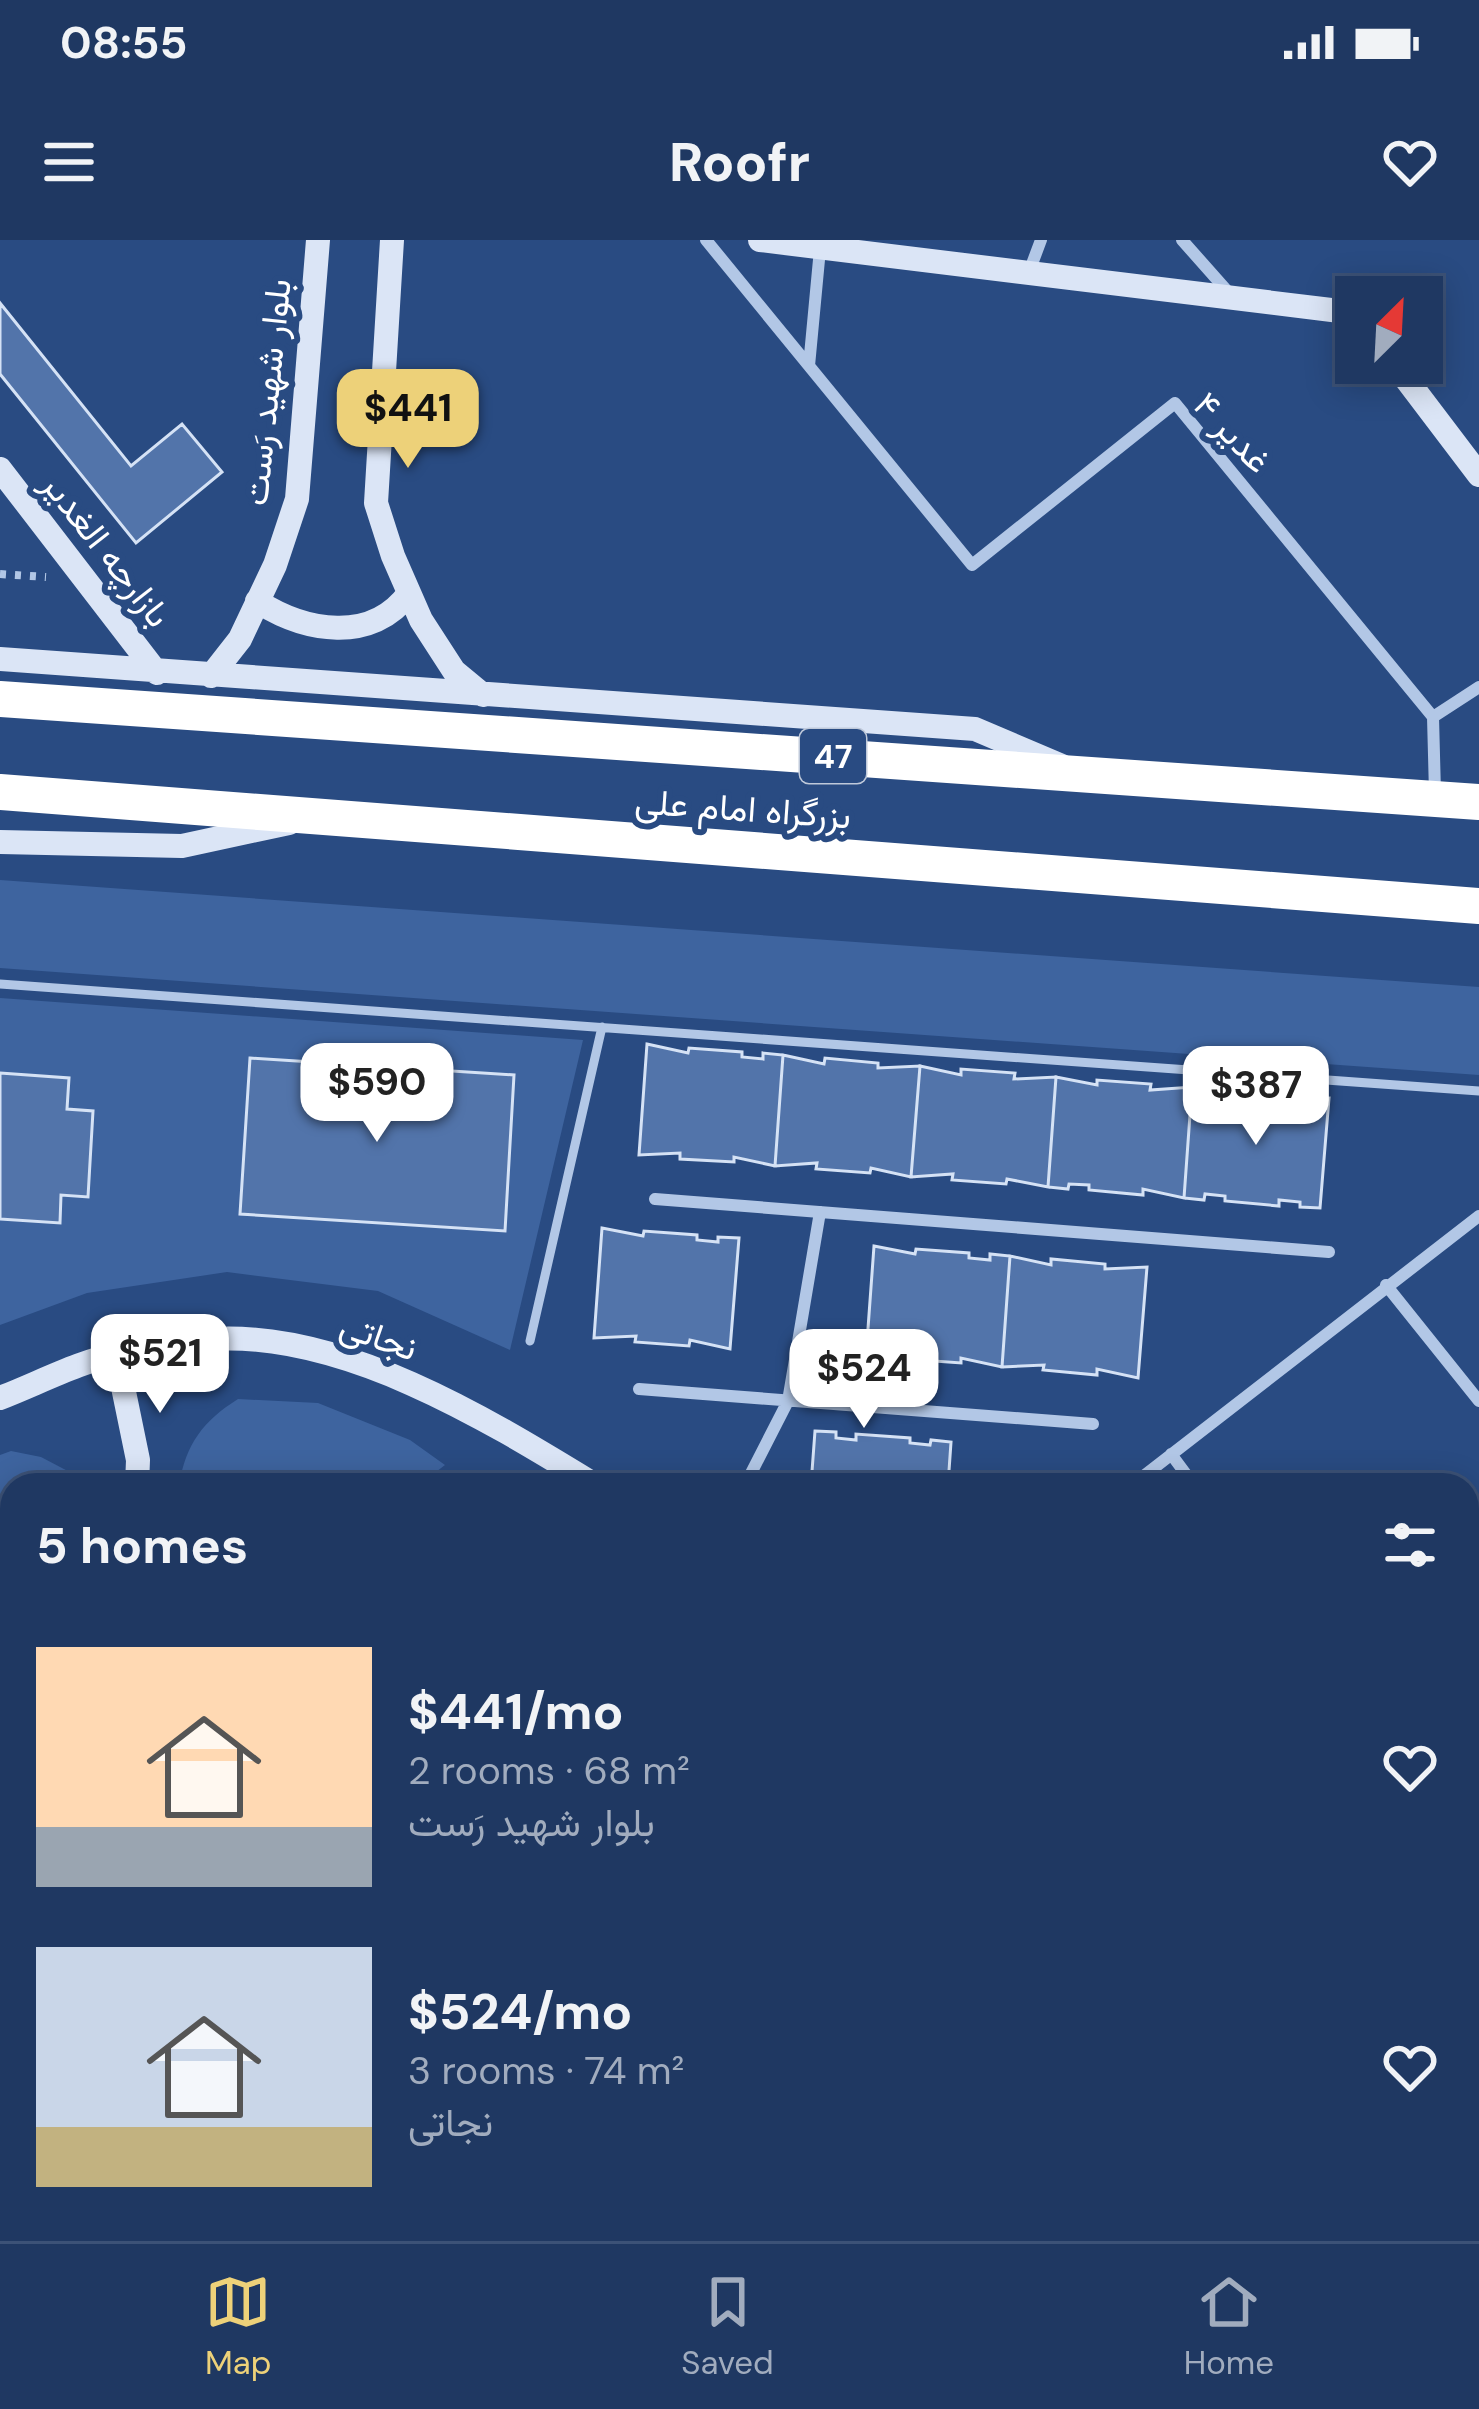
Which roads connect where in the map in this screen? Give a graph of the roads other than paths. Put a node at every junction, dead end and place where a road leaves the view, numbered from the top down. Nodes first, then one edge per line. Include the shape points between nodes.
1 (318, 240) edge
2 (392, 240) edge
3 (706, 240) edge
4 (760, 240) edge
5 (1041, 240) edge
6 (1182, 240) edge
7 (820, 247) junction
8 (1028, 272) junction
9 (1231, 296) junction
10 (1335, 309) edge
11 (809, 366) junction
12 (1410, 384) edge
13 (0, 470) edge
14 (1479, 476) edge
15 (409, 592) junction
16 (257, 601) junction
17 (0, 659) edge
18 (157, 673) junction
19 (211, 676) junction
20 (1479, 687) edge
21 (482, 695) junction
22 (0, 699) edge
23 (1433, 717) junction
24 (1081, 773) junction
25 (0, 792) edge
26 (1436, 799) junction
27 (1479, 802) edge
28 (312, 818) junction
29 (0, 842) edge
30 (1479, 906) edge
31 (0, 984) edge
32 (602, 1028) junction
33 (1479, 1090) edge
34 (656, 1199) dead end
35 (820, 1212) junction
36 (1479, 1216) edge
37 (1329, 1252) dead end
38 (1386, 1285) junction
39 (530, 1341) dead end
40 (116, 1353) junction
41 (639, 1389) dead end
42 (0, 1398) edge
43 (788, 1401) junction
44 (1479, 1401) edge
45 (1093, 1424) dead end
46 (1171, 1454) junction
47 (137, 1473) edge
48 (575, 1473) edge
49 (751, 1473) edge
50 (1147, 1473) edge
51 (1185, 1473) edge

1 - 16 main road, بلوار شهید رَست via 297,499
2 - 15 main road via 376,503
3 - 11 street, غدیر ۴
4 - 7 main road
5 - 8 street
6 - 9 street
7 - 8 main road
7 - 11 street
8 - 9 main road
9 - 10 main road
11 - 23 street, غدیر ۴ via 972,565 1174,403
12 - 14 main road
13 - 18 main road, بازارچه الغدیر
15 - 16 main road via 376,623 343,628 309,625
15 - 21 main road via 454,670
16 - 19 main road, بلوار شهید رَست
17 - 18 main road
18 - 19 main road
19 - 21 main road
20 - 23 street
21 - 24 main road via 975,728
22 - 24 highway, بزرگراه امام علی / 47
23 - 26 street
24 - 26 highway, بزرگراه امام علی / 47
25 - 28 highway, بزرگراه امام علی
26 - 27 highway, بزرگراه امام علی / 47
28 - 29 main road via 182,846
28 - 30 highway, بزرگراه امام علی
31 - 32 lane
32 - 33 lane
32 - 39 lane
34 - 35 street
35 - 37 street
35 - 43 street
36 - 38 street
38 - 44 street
38 - 46 street
40 - 42 main road, نجاتی
40 - 47 main road
40 - 48 main road, نجاتی via 214,1338 361,1362
41 - 43 street
43 - 45 street
43 - 49 street
46 - 50 street
46 - 51 street

